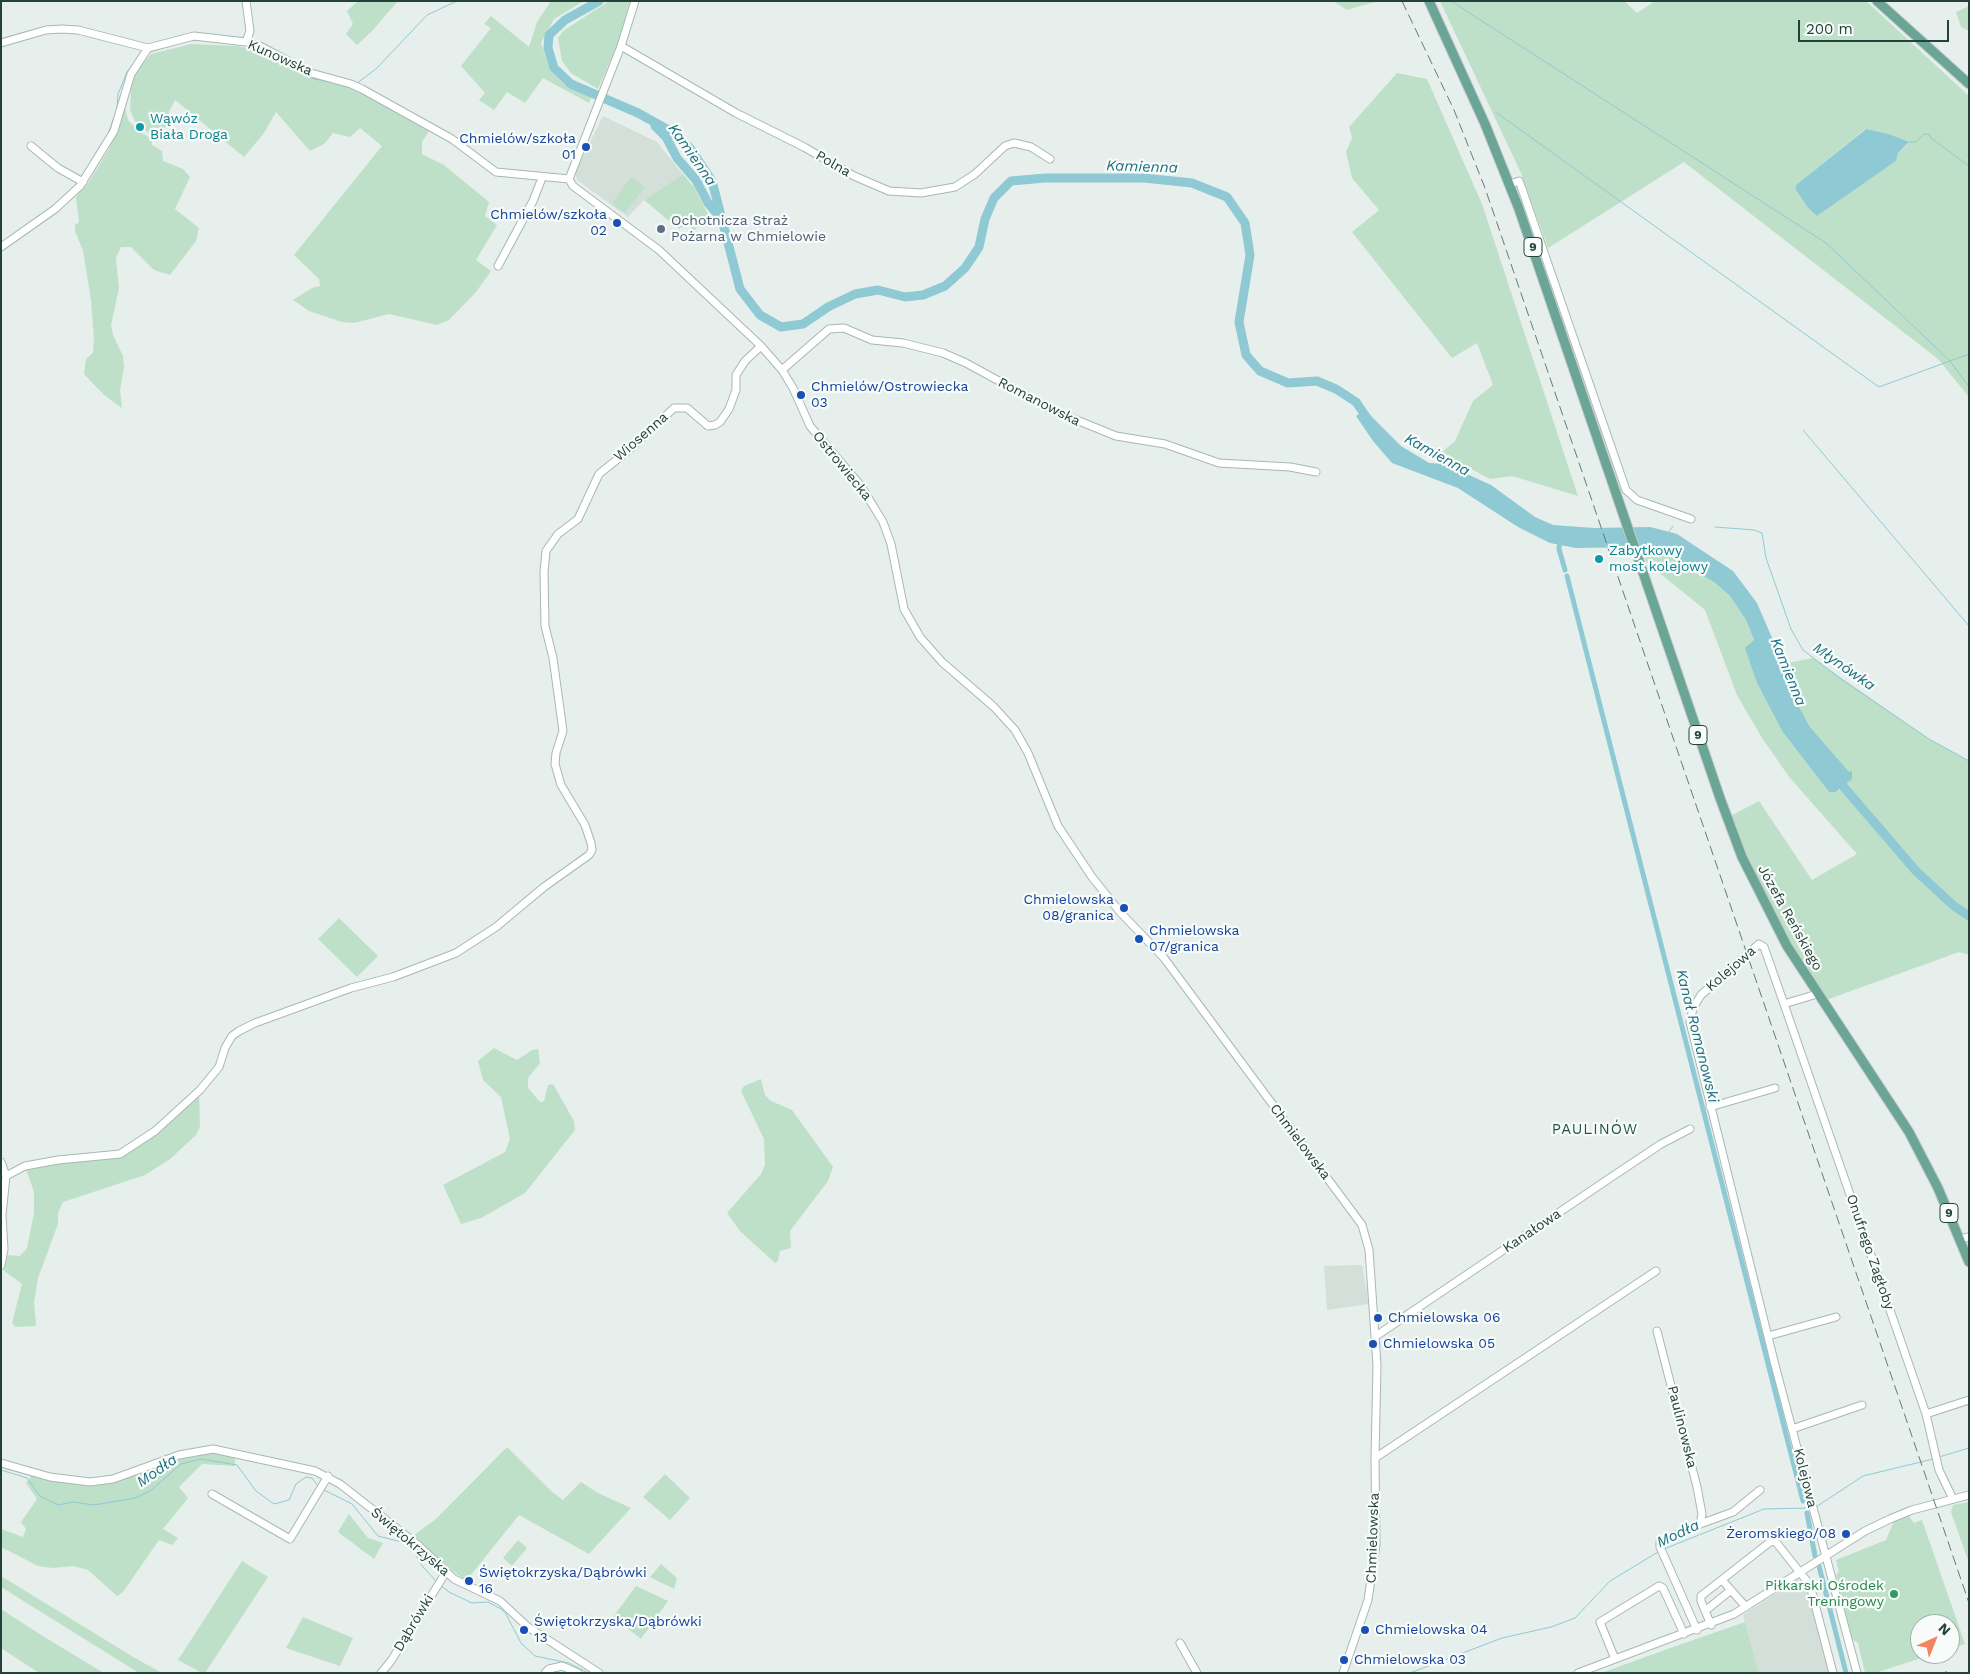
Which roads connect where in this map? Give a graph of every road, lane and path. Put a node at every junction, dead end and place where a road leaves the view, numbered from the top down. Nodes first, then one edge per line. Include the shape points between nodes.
1 (246, 1) edge
2 (635, 1) edge
3 (1429, 1) edge
4 (1877, 1) edge
5 (250, 31) junction
6 (246, 42) junction
7 (1, 43) edge
8 (260, 46) junction
9 (621, 46) junction
10 (148, 48) junction
11 (1969, 84) edge
12 (31, 146) dead end
13 (1050, 159) dead end
14 (542, 178) junction
15 (568, 179) junction
16 (83, 182) junction
17 (1510, 184) junction
18 (1, 247) edge
19 (498, 266) dead end
20 (761, 346) junction
21 (782, 370) junction
22 (1316, 472) dead end
23 (1691, 519) dead end
24 (1092, 876) joint
25 (1761, 945) joint
26 (1817, 994) junction
27 (1784, 1004) junction
28 (1775, 1088) dead end
29 (1710, 1108) junction
30 (1690, 1129) dead end
31 (1, 1162) edge
32 (6, 1176) junction
33 (1964, 1238) edge
34 (1969, 1262) edge
35 (1, 1265) edge
36 (1656, 1272) dead end
37 (1836, 1316) dead end
38 (1657, 1331) dead end
39 (1376, 1336) junction
40 (1768, 1336) junction
41 (1969, 1400) edge
42 (1862, 1405) dead end
43 (1926, 1414) junction
44 (1792, 1429) junction
45 (1374, 1458) junction
46 (1, 1462) edge
47 (328, 1476) junction
48 (1760, 1490) dead end
49 (212, 1494) dead end
50 (1969, 1496) edge
51 (1953, 1500) junction
52 (1700, 1524) junction
53 (1826, 1556) junction
54 (446, 1572) junction
55 (1800, 1573) junction
56 (1722, 1580) junction
57 (1731, 1590) junction
58 (1746, 1607) junction
59 (1705, 1610) junction
60 (1711, 1625) junction
61 (1697, 1630) junction
62 (1684, 1634) junction
63 (1180, 1643) dead end
64 (1614, 1659) junction
65 (381, 1673) edge
66 (545, 1673) edge
67 (578, 1673) edge
68 (599, 1673) edge
69 (1197, 1673) edge
70 (1343, 1673) edge
71 (1578, 1673) edge
72 (1833, 1673) edge
73 (1857, 1673) edge

1 - 5 street
2 - 9 street
3 - 17 main road, 9
4 - 11 main road
5 - 6 street
5 - 8 street
6 - 8 street, Kunowska
6 - 10 street, Kunowska via 194,36
7 - 10 street, Kunowska via 46,30 70,29
8 - 14 street, Kunowska via 311,73 354,85 452,139 496,172
9 - 13 street, Polna via 736,113 854,176 889,191 921,193 955,187 975,174 1005,146 1014,143 1031,147
9 - 15 street
10 - 16 street via 131,74 114,131
12 - 16 street via 58,168
14 - 15 street, Kunowska
14 - 19 street
15 - 20 street, Ostrowiecka via 659,250
16 - 18 street via 55,210
17 - 23 street via 1519,181 1521,186 1626,490 1637,500
17 - 26 main road, Józefa Reńskiego / 9 via 1735,839 1769,913
20 - 21 street, Ostrowiecka
20 - 32 street, Wiosenna via 740,367 736,375 736,390 720,422 708,426 687,408 674,408 599,474 578,519 558,534 546,551 545,626 554,658 563,723 556,753 557,772 585,826 592,850 589,855 544,886 485,935 456,953 255,1022 239,1031 225,1048 219,1067 200,1090 155,1131 120,1154 33,1165 14,1170
21 - 22 street, Romanowska via 829,329 844,328 872,340 903,343 943,353 1052,410 1116,436 1165,444 1219,463 1290,466
21 - 24 street, Ostrowiecka via 810,426 862,486 883,522 891,544 904,609 914,627 942,662 994,707 1015,730 1058,826
24 - 39 street, Chmielowska via 1120,912 1164,958 1362,1225 1368,1242
25 - 27 street, Onufrego Zagłoby via 1769,957
25 - 29 street, Kolejowa via 1756,945 1701,995 1693,1008 1691,1032
26 - 27 street
26 - 33 main road, Józefa Reńskiego / 9 via 1909,1132
27 - 43 street, Onufrego Zagłoby
28 - 29 street
29 - 40 street, Kolejowa
30 - 39 street, Kanałowa via 1621,1170
31 - 32 street
32 - 35 street
33 - 34 main road, Józefa Reńskiego / 9
36 - 45 street
37 - 40 street
38 - 52 street, Paulinowska via 1697,1487 1702,1514
39 - 45 street, Chmielowska
40 - 44 street, Kolejowa
41 - 43 street
42 - 44 street, Kolejowa
43 - 51 street, Onufrego Zagłoby via 1937,1464
44 - 53 street, Kolejowa
45 - 70 street, Chmielowska via 1376,1534 1372,1585
46 - 47 street, Świętokrzyska via 62,1479 90,1482 114,1479 179,1455 213,1449 305,1468
47 - 49 street via 290,1539
47 - 54 street, Świętokrzyska via 410,1538
48 - 52 street via 1733,1512
50 - 51 street
51 - 53 street via 1890,1519
52 - 61 street via 1660,1542
53 - 55 street
53 - 73 street, Kolejowa
54 - 65 street, Dąbrówki
54 - 68 street, Świętokrzyska via 464,1585 500,1601 533,1630
55 - 56 street via 1775,1542 1770,1542
55 - 58 street
55 - 72 street via 1810,1585
56 - 57 street
56 - 59 street via 1701,1596
57 - 58 street
57 - 59 street
58 - 60 street
59 - 60 street
60 - 61 street
61 - 62 street
62 - 64 street
62 - 64 street via 1663,1588 1659,1586 1600,1622
63 - 69 street
64 - 71 street
66 - 67 street via 562,1666

